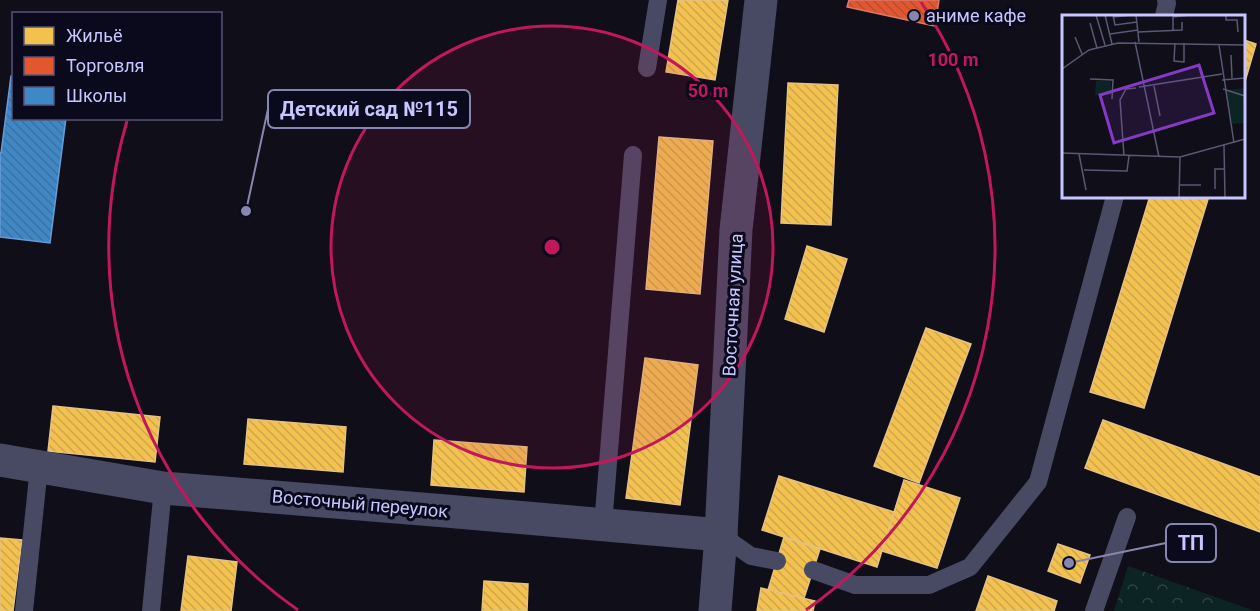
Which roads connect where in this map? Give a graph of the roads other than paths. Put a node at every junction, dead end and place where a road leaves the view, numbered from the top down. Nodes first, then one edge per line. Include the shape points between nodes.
1 (658, 0) edge
2 (761, 0) edge
3 (1166, 0) edge
4 (1164, 15) edge
5 (647, 68) dead end
6 (633, 154) dead end
7 (1114, 198) edge
8 (0, 460) edge
9 (39, 467) junction
10 (163, 488) junction
11 (1126, 517) dead end
12 (603, 525) junction
13 (721, 535) junction
14 (777, 561) dead end
15 (813, 570) dead end
16 (24, 611) edge
17 (151, 611) edge
18 (715, 611) edge
19 (1094, 611) edge

1 - 5 lane
2 - 13 street, Восточная улица via 736,230
3 - 4 lane
6 - 12 lane
7 - 15 lane via 1038,482 969,567 929,585 855,585
8 - 9 street, Восточный переулок
9 - 10 street, Восточный переулок
9 - 16 lane
10 - 12 street, Восточный переулок
10 - 17 lane
11 - 19 lane
12 - 13 street, Восточный переулок
13 - 14 lane via 751,556
13 - 18 street, Восточная улица

